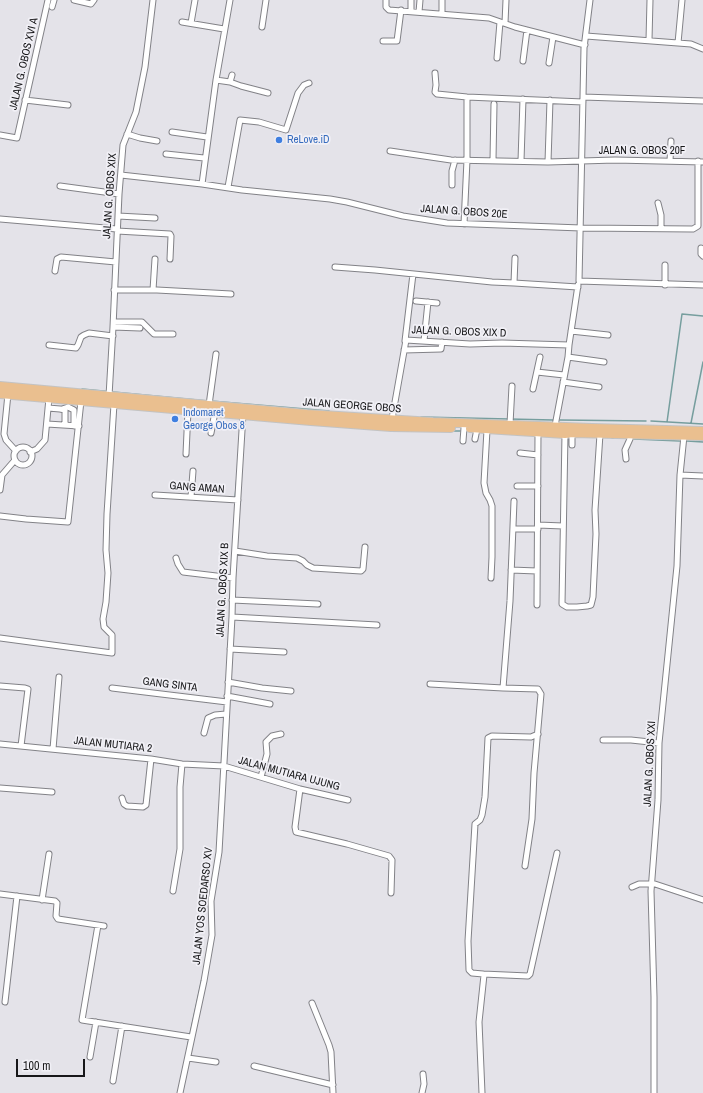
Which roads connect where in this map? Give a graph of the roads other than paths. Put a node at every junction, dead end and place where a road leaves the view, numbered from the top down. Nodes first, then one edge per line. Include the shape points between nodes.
1 (48, 0) edge
2 (54, 0) edge
3 (74, 0) edge
4 (94, 0) edge
5 (153, 0) edge
6 (195, 0) edge
7 (230, 0) edge
8 (266, 0) edge
9 (386, 0) edge
10 (411, 0) edge
11 (420, 0) edge
12 (442, 0) edge
13 (506, 0) edge
14 (590, 0) edge
15 (650, 0) edge
16 (682, 0) edge
17 (52, 7) dead end
18 (401, 10) junction
19 (412, 11) junction
20 (419, 12) junction
21 (442, 13) junction
22 (182, 22) dead end
23 (503, 22) junction
24 (191, 23) junction
25 (262, 27) dead end
26 (224, 29) junction
27 (527, 30) junction
28 (586, 36) junction
29 (552, 37) junction
30 (383, 40) dead end
31 (649, 40) junction
32 (678, 43) junction
33 (585, 45) junction
34 (703, 49) edge
35 (497, 58) dead end
36 (523, 61) dead end
37 (549, 62) dead end
38 (436, 73) dead end
39 (232, 75) dead end
40 (216, 80) junction
41 (230, 82) junction
42 (309, 83) dead end
43 (268, 93) dead end
44 (467, 97) junction
45 (523, 99) junction
46 (583, 99) junction
47 (25, 100) junction
48 (550, 100) junction
49 (703, 101) edge
50 (494, 104) dead end
51 (68, 105) dead end
52 (172, 132) dead end
53 (127, 134) junction
54 (0, 135) edge
55 (207, 137) junction
56 (157, 141) dead end
57 (671, 141) dead end
58 (390, 151) dead end
59 (166, 154) dead end
60 (204, 158) junction
61 (455, 160) junction
62 (468, 160) junction
63 (493, 160) junction
64 (521, 161) junction
65 (670, 161) junction
66 (701, 161) edge
67 (548, 162) junction
68 (582, 162) junction
69 (121, 175) junction
70 (202, 184) junction
71 (452, 185) dead end
72 (60, 186) dead end
73 (228, 187) junction
74 (119, 194) junction
75 (658, 202) dead end
76 (118, 216) junction
77 (155, 218) dead end
78 (0, 219) edge
79 (464, 224) junction
80 (581, 228) junction
81 (661, 228) junction
82 (117, 230) junction
83 (701, 248) dead end
84 (703, 256) edge
85 (515, 258) dead end
86 (154, 259) dead end
87 (170, 259) dead end
88 (116, 262) junction
89 (665, 265) dead end
90 (335, 267) dead end
91 (55, 271) dead end
92 (413, 274) junction
93 (514, 282) junction
94 (579, 284) junction
95 (666, 284) junction
96 (703, 285) edge
97 (114, 290) junction
98 (153, 290) junction
99 (231, 294) dead end
100 (416, 301) dead end
101 (428, 302) junction
102 (437, 303) dead end
103 (114, 325) junction
104 (140, 328) dead end
105 (571, 331) junction
106 (173, 334) dead end
107 (608, 335) dead end
108 (113, 336) junction
109 (405, 341) junction
110 (424, 341) junction
111 (442, 342) junction
112 (48, 345) dead end
113 (569, 345) junction
114 (404, 350) junction
115 (216, 354) dead end
116 (540, 357) dead end
117 (568, 357) junction
118 (604, 362) dead end
119 (537, 372) junction
120 (564, 375) junction
121 (563, 382) junction
122 (0, 386) edge
123 (512, 386) dead end
124 (599, 387) dead end
125 (533, 389) dead end
126 (6, 396) edge
127 (109, 396) junction
128 (49, 398) junction
129 (81, 403) junction
130 (209, 405) junction
131 (114, 406) junction
132 (48, 408) junction
133 (62, 409) junction
134 (188, 410) junction
135 (215, 412) junction
136 (243, 414) junction
137 (392, 419) junction
138 (47, 424) junction
139 (510, 424) junction
140 (65, 425) junction
141 (76, 426) junction
142 (555, 426) junction
143 (464, 428) junction
144 (477, 428) junction
145 (487, 430) junction
146 (703, 431) edge
147 (211, 433) dead end
148 (538, 433) junction
149 (568, 433) junction
150 (600, 434) junction
151 (630, 435) junction
152 (684, 436) junction
153 (703, 436) edge
154 (475, 439) dead end
155 (463, 441) dead end
156 (572, 445) dead end
157 (16, 451) junction
158 (30, 452) junction
159 (520, 453) dead end
160 (186, 454) dead end
161 (538, 455) junction
162 (626, 459) dead end
163 (15, 460) junction
164 (193, 471) dead end
165 (680, 475) junction
166 (703, 476) edge
167 (517, 486) dead end
168 (538, 486) junction
169 (0, 490) edge
170 (155, 495) dead end
171 (191, 497) junction
172 (238, 500) junction
173 (514, 501) dead end
174 (0, 516) edge
175 (563, 526) junction
176 (538, 527) junction
177 (513, 529) junction
178 (365, 547) dead end
179 (236, 551) junction
180 (176, 558) dead end
181 (511, 570) junction
182 (537, 571) junction
183 (233, 578) junction
184 (491, 578) dead end
185 (232, 600) junction
186 (318, 604) dead end
187 (537, 605) dead end
188 (232, 617) junction
189 (377, 625) dead end
190 (0, 638) edge
191 (230, 649) junction
192 (284, 652) dead end
193 (58, 676) dead end
194 (228, 682) junction
195 (430, 684) dead end
196 (0, 686) edge
197 (112, 688) dead end
198 (503, 688) junction
199 (291, 691) dead end
200 (227, 699) junction
201 (270, 704) dead end
202 (226, 714) junction
203 (204, 733) dead end
204 (280, 734) dead end
205 (538, 734) junction
206 (603, 740) dead end
207 (659, 743) junction
208 (0, 744) edge
209 (21, 746) junction
210 (53, 749) junction
211 (150, 759) junction
212 (182, 764) junction
213 (224, 766) junction
214 (260, 777) junction
215 (0, 788) edge
216 (300, 789) junction
217 (52, 792) dead end
218 (122, 798) dead end
219 (348, 800) dead end
220 (557, 853) dead end
221 (49, 854) dead end
222 (525, 866) dead end
223 (651, 884) junction
224 (632, 887) dead end
225 (173, 891) dead end
226 (391, 893) dead end
227 (0, 894) edge
228 (17, 896) junction
229 (42, 900) junction
230 (703, 900) edge
231 (98, 925) junction
232 (104, 926) dead end
233 (483, 974) junction
234 (5, 1002) dead end
235 (312, 1003) dead end
236 (96, 1022) junction
237 (122, 1026) junction
238 (191, 1037) junction
239 (90, 1057) dead end
240 (188, 1058) junction
241 (216, 1062) dead end
242 (254, 1066) dead end
243 (423, 1074) dead end
244 (113, 1081) dead end
245 (333, 1085) junction
246 (180, 1093) edge
247 (333, 1093) edge
248 (422, 1093) edge
249 (482, 1093) edge
250 (654, 1093) edge

1 - 47 street, JALAN G. OBOS XVI A
2 - 17 street
3 - 4 street via 91,4
5 - 53 street, JALAN G. OBOS XIX via 145,67 136,112
6 - 24 street
7 - 26 street
8 - 25 street
9 - 18 street via 388,9
10 - 19 street
11 - 20 street
12 - 21 street
13 - 23 street
14 - 28 street
15 - 31 street
16 - 32 street
18 - 19 street
18 - 30 street via 397,41
19 - 20 street
20 - 21 street
21 - 23 street via 480,16
22 - 24 street
23 - 27 street
23 - 35 street
24 - 26 street
26 - 40 street
27 - 29 street
27 - 36 street
28 - 31 street
28 - 33 street
29 - 33 street
29 - 37 street
31 - 32 street
32 - 34 street via 691,44
33 - 46 street
38 - 44 street via 436,94
39 - 41 street
40 - 41 street
40 - 55 street
41 - 43 street
42 - 73 street via 298,93 286,130 259,122 240,120
44 - 45 street
44 - 62 street
45 - 48 street
45 - 64 street
46 - 48 street
46 - 49 street
46 - 68 street
47 - 51 street
47 - 54 street, JALAN G. OBOS XVI A via 17,138
48 - 67 street
50 - 63 street
52 - 55 street
53 - 56 street
53 - 69 street, JALAN G. OBOS XIX via 123,145
55 - 60 street
57 - 65 street
58 - 61 street, JALAN G. OBOS 20F
59 - 60 street
60 - 70 street
61 - 62 street, JALAN G. OBOS 20F
61 - 71 street
62 - 63 street, JALAN G. OBOS 20F
62 - 79 street
63 - 64 street, JALAN G. OBOS 20F
64 - 67 street, JALAN G. OBOS 20F
65 - 66 street, JALAN G. OBOS 20F
65 - 68 street, JALAN G. OBOS 20F
66 - 81 street, JALAN G. OBOS 20E via 698,226 693,229
67 - 68 street, JALAN G. OBOS 20F
68 - 80 street
69 - 70 street, JALAN G. OBOS 20E
69 - 74 street, JALAN G. OBOS XIX
70 - 73 street, JALAN G. OBOS 20E
72 - 74 street
73 - 79 street, JALAN G. OBOS 20E via 347,202 420,220
74 - 76 street, JALAN G. OBOS XIX
75 - 81 street
76 - 77 street
76 - 82 street, JALAN G. OBOS XIX
78 - 82 street
79 - 80 street, JALAN G. OBOS 20E
80 - 81 street, JALAN G. OBOS 20E
80 - 94 street
82 - 87 street via 170,234
82 - 88 street, JALAN G. OBOS XIX
83 - 84 street
85 - 93 street
86 - 98 street
88 - 91 street via 61,257 57,259
88 - 97 street, JALAN G. OBOS XIX
89 - 95 street
90 - 92 street
92 - 93 street
92 - 109 street
93 - 94 street
94 - 95 street
94 - 105 street
95 - 96 street
97 - 98 street
97 - 103 street, JALAN G. OBOS XIX
98 - 99 street
100 - 101 street
101 - 102 street
101 - 110 street
103 - 104 street
103 - 106 street via 142,322 154,334
103 - 108 street, JALAN G. OBOS XIX
105 - 107 street
105 - 113 street
108 - 112 street via 89,333 81,337 76,348
108 - 127 street, JALAN G. OBOS XIX
109 - 110 street, JALAN G. OBOS XIX D
109 - 114 street, JALAN G. OBOS XIX D
110 - 111 street, JALAN G. OBOS XIX D
111 - 113 street, JALAN G. OBOS XIX D
111 - 114 street via 441,349
113 - 117 street
114 - 137 street, JALAN G. OBOS XIX D
115 - 130 street
116 - 119 street
117 - 118 street
117 - 120 street
119 - 120 street
119 - 125 street
120 - 121 street
121 - 124 street
121 - 142 street
122 - 127 main road, JALAN GEORGE OBOS
123 - 139 street
126 - 128 main road, JALAN GEORGE OBOS
126 - 157 street via 4,434
127 - 130 main road, JALAN GEORGE OBOS
128 - 129 main road, JALAN GEORGE OBOS
128 - 132 street
129 - 131 main road, JALAN GEORGE OBOS
129 - 141 street
130 - 137 main road, JALAN GEORGE OBOS
131 - 134 main road, JALAN GEORGE OBOS
131 - 190 street via 107,521 108,573 103,619 104,627 112,635 112,653
132 - 133 street
132 - 138 street
133 - 140 street via 66,411
133 - 141 street via 68,407 74,410
134 - 135 main road, JALAN GEORGE OBOS
134 - 160 street
135 - 136 main road, JALAN GEORGE OBOS
135 - 147 street
136 - 143 main road, JALAN GEORGE OBOS via 391,427
136 - 172 street, JALAN G. OBOS XIX B
137 - 139 main road, JALAN GEORGE OBOS
138 - 140 street
138 - 158 street via 45,440 37,449
139 - 142 main road, JALAN GEORGE OBOS
140 - 141 street
141 - 174 street via 68,522
142 - 146 main road, JALAN GEORGE OBOS
143 - 144 main road, JALAN GEORGE OBOS
143 - 155 street
144 - 145 main road, JALAN GEORGE OBOS
144 - 154 street
145 - 148 main road, JALAN GEORGE OBOS
145 - 184 street via 484,483 492,506
148 - 149 main road, JALAN GEORGE OBOS
148 - 161 street
149 - 150 main road, JALAN GEORGE OBOS
149 - 156 street
149 - 175 street
150 - 151 main road, JALAN GEORGE OBOS
150 - 175 street via 595,510 594,590 592,602 587,606 566,607 562,604
151 - 152 main road, JALAN GEORGE OBOS
151 - 162 street via 625,450
152 - 153 main road, JALAN GEORGE OBOS
152 - 165 street, JALAN G. OBOS XXI
157 - 158 street via 22,447
157 - 163 street
158 - 163 street via 31,458 27,464 20,464
159 - 161 street
161 - 168 street
163 - 169 street via 2,475
164 - 171 street
165 - 166 street
165 - 207 street, JALAN G. OBOS XXI via 677,566
167 - 168 street
168 - 176 street
170 - 171 street, GANG AMAN
171 - 172 street, GANG AMAN
172 - 179 street, JALAN G. OBOS XIX B
173 - 177 street
175 - 176 street
176 - 177 street
176 - 182 street
177 - 181 street
178 - 179 street via 361,571 313,568 297,558
179 - 183 street, JALAN G. OBOS XIX B
180 - 183 street via 183,572
181 - 182 street
181 - 198 street
182 - 187 street
183 - 185 street, JALAN G. OBOS XIX B
185 - 186 street
185 - 188 street, JALAN G. OBOS XIX B
188 - 189 street
188 - 191 street, JALAN G. OBOS XIX B
191 - 192 street
191 - 194 street, JALAN G. OBOS XIX B
193 - 210 street
194 - 199 street
194 - 200 street, JALAN G. OBOS XIX B
195 - 198 street
196 - 209 street via 28,690
197 - 200 street, GANG SINTA
198 - 205 street via 540,691
200 - 201 street, GANG SINTA
200 - 202 street, JALAN G. OBOS XIX B
202 - 203 street via 208,718
202 - 213 street, JALAN G. OBOS XIX B
204 - 214 street via 272,736 266,742 267,754
205 - 222 street via 532,819
205 - 233 street via 530,737 488,738 485,797 482,815 475,824 468,941 469,970 472,973
206 - 207 street
207 - 223 street, JALAN G. OBOS XXI via 658,800
208 - 209 street, JALAN MUTIARA 2
209 - 210 street, JALAN MUTIARA 2
210 - 211 street, JALAN MUTIARA 2
211 - 212 street, JALAN MUTIARA 2
211 - 218 street via 146,805 127,806
212 - 213 street, JALAN MUTIARA 2
212 - 225 street via 180,849
213 - 214 street, JALAN MUTIARA UJUNG
213 - 238 street, JALAN YOS SOEDARSO XV via 219,852 211,901 212,935
214 - 216 street, JALAN MUTIARA UJUNG
215 - 217 street
216 - 219 street, JALAN MUTIARA UJUNG
216 - 226 street via 296,832 389,856 392,860
220 - 233 street via 530,974
221 - 229 street
223 - 224 street
223 - 230 street
223 - 250 street, JALAN G. OBOS XXI
227 - 228 street
228 - 229 street
228 - 234 street
229 - 231 street via 57,903 58,919
231 - 232 street
231 - 236 street via 82,1020
233 - 249 street via 479,1022
235 - 245 street via 331,1052
236 - 237 street
236 - 239 street
237 - 238 street
237 - 244 street
238 - 240 street, JALAN YOS SOEDARSO XV
240 - 241 street
240 - 246 street, JALAN YOS SOEDARSO XV
242 - 245 street
243 - 248 street
245 - 247 street

